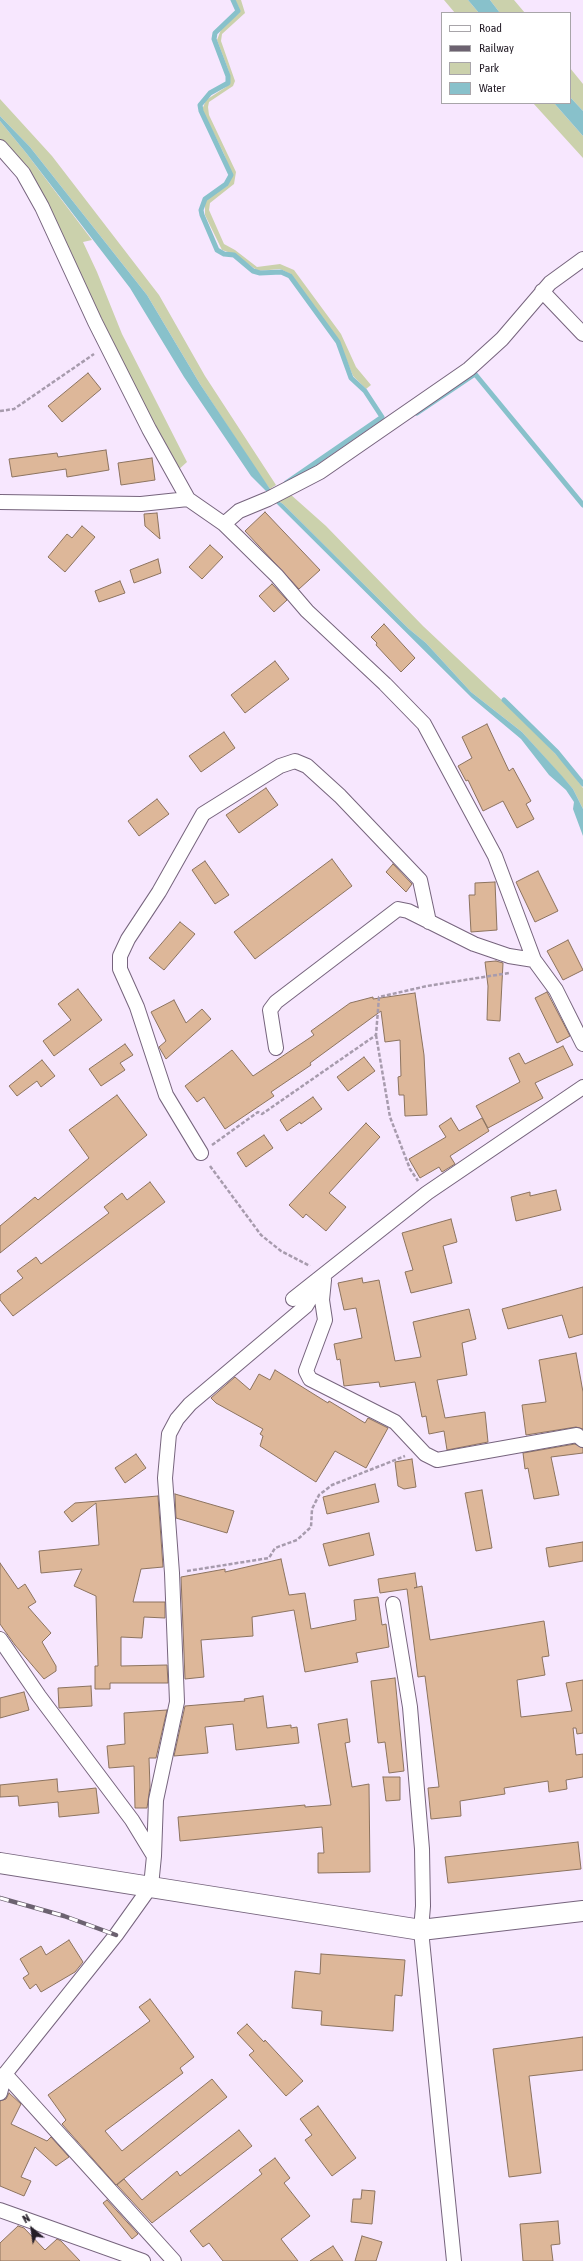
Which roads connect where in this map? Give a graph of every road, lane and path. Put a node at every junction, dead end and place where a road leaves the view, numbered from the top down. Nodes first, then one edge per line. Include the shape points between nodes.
1 (0, 147) edge
2 (583, 259) edge
3 (542, 291) junction
4 (583, 334) edge
5 (107, 346) junction
6 (0, 412) edge
7 (188, 500) junction
8 (0, 502) edge
9 (224, 524) junction
10 (429, 922) junction
11 (534, 960) junction
12 (376, 1035) junction
13 (583, 1044) edge
14 (276, 1048) dead end
15 (583, 1087) edge
16 (201, 1153) junction
17 (428, 1194) junction
18 (325, 1274) junction
19 (293, 1299) dead end
20 (583, 1440) edge
21 (421, 1449) junction
22 (172, 1573) junction
23 (393, 1604) dead end
24 (0, 1639) edge
25 (154, 1856) junction
26 (0, 1863) edge
27 (151, 1886) junction
28 (583, 1911) edge
29 (421, 1930) junction
30 (3, 2075) edge
31 (0, 2093) edge
32 (0, 2210) edge
33 (143, 2261) edge
34 (174, 2261) edge
35 (454, 2261) edge

1 - 5 street via 23,172 42,207
2 - 3 street
3 - 4 street
3 - 9 street via 502,338 469,369 320,472 239,511
5 - 6 path via 14,409
5 - 7 street
7 - 8 street via 140,504
7 - 9 street
9 - 11 street via 277,576 307,611 424,724 495,856
10 - 11 street via 474,944 509,956
10 - 14 street via 408,911 398,909 276,1002 270,1010
10 - 16 street via 420,880 340,796 307,766 295,761 280,766 202,814 120,956 120,969 137,1007 166,1095
11 - 12 path via 511,972 427,986 379,998
11 - 13 street via 556,990
12 - 16 path via 262,1114 258,1112
12 - 17 path via 390,1117 410,1169
15 - 17 street
16 - 18 path via 261,1235 281,1251
17 - 18 street
18 - 19 street
18 - 21 street via 322,1300 325,1320 306,1371 310,1378 395,1422
18 - 22 street via 306,1306 190,1404 174,1424 169,1434 165,1478
20 - 21 street via 577,1435 437,1460
21 - 22 path via 332,1485 319,1495 312,1509 312,1528 297,1540 275,1548 269,1558
22 - 25 street via 177,1702 156,1800
23 - 29 street via 410,1707 422,1849
24 - 25 street via 39,1696 132,1820
25 - 27 street
26 - 27 street
27 - 29 street
27 - 30 street via 116,1936
28 - 29 street
29 - 35 street
30 - 31 street
30 - 34 street
32 - 33 street

